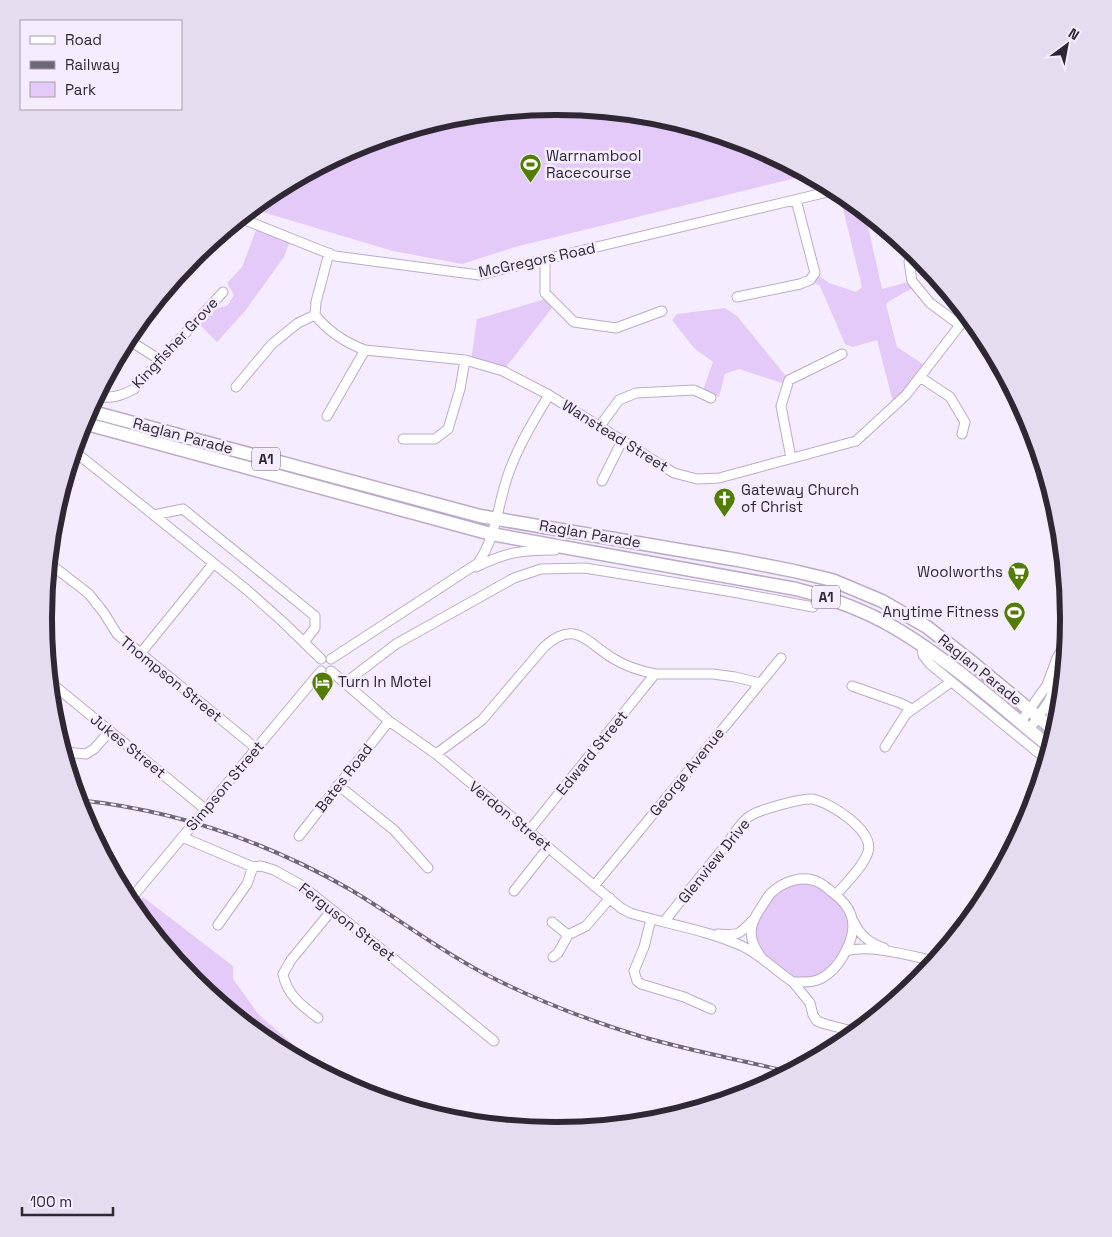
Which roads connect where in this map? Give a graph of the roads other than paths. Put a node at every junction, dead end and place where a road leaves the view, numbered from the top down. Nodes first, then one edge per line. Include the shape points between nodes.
1 (825, 193) edge
2 (796, 200) junction
3 (247, 221) edge
4 (329, 253) junction
5 (545, 260) junction
6 (908, 262) dead end
7 (223, 292) dead end
8 (737, 297) dead end
9 (662, 311) dead end
10 (316, 316) junction
11 (962, 322) edge
12 (960, 325) junction
13 (134, 344) edge
14 (365, 350) junction
15 (842, 354) dead end
16 (160, 360) junction
17 (466, 360) junction
18 (920, 377) junction
19 (236, 386) dead end
20 (549, 395) junction
21 (103, 398) edge
22 (711, 398) dead end
23 (97, 413) edge
24 (327, 416) dead end
25 (91, 426) edge
26 (600, 426) junction
27 (962, 434) dead end
28 (403, 439) dead end
29 (622, 441) junction
30 (80, 455) edge
31 (791, 458) junction
32 (602, 481) dead end
33 (154, 515) junction
34 (496, 518) junction
35 (491, 534) junction
36 (597, 554) junction
37 (738, 560) junction
38 (213, 564) junction
39 (56, 568) edge
40 (471, 569) junction
41 (735, 578) junction
42 (733, 592) junction
43 (814, 607) dead end
44 (304, 642) junction
45 (922, 645) junction
46 (140, 654) junction
47 (1057, 657) edge
48 (781, 658) dead end
49 (332, 659) junction
50 (321, 660) junction
51 (321, 670) junction
52 (331, 671) junction
53 (655, 674) junction
54 (951, 682) junction
55 (345, 683) junction
56 (760, 683) junction
57 (852, 686) dead end
58 (58, 688) edge
59 (1054, 690) joint
60 (1053, 694) edge
61 (912, 710) junction
62 (1034, 714) junction
63 (389, 721) junction
64 (1024, 726) junction
65 (1048, 726) edge
66 (110, 731) junction
67 (1044, 742) edge
68 (885, 747) dead end
69 (256, 748) junction
70 (71, 753) edge
71 (436, 754) junction
72 (1040, 754) edge
73 (338, 785) junction
74 (205, 809) junction
75 (528, 832) junction
76 (299, 836) dead end
77 (182, 837) junction
78 (548, 848) junction
79 (253, 867) junction
80 (428, 868) dead end
81 (594, 886) junction
82 (514, 891) dead end
83 (135, 894) edge
84 (836, 895) junction
85 (610, 898) junction
86 (332, 910) junction
87 (651, 919) junction
88 (852, 920) junction
89 (752, 921) junction
90 (552, 922) dead end
91 (664, 922) junction
92 (218, 925) dead end
93 (703, 933) junction
94 (568, 934) junction
95 (847, 951) junction
96 (896, 953) junction
97 (553, 957) dead end
98 (761, 957) junction
99 (926, 959) edge
100 (793, 982) junction
101 (711, 1008) dead end
102 (318, 1018) dead end
103 (847, 1030) edge
104 (494, 1041) dead end

1 - 2 street, McGregors Road
2 - 5 street, McGregors Road
2 - 8 street via 815,273 810,280 800,284
3 - 4 street, McGregors Road
4 - 5 street, McGregors Road via 479,275
4 - 10 street via 316,302
5 - 9 street via 545,293 574,322 616,328
6 - 12 street via 912,282 930,303
7 - 16 street, Kingfisher Grove
10 - 14 street, Wanstead Street via 323,325
10 - 19 street via 298,323 272,344
11 - 12 street, Wanstead Street
12 - 18 street, Wanstead Street
13 - 16 street
14 - 17 street, Wanstead Street
14 - 24 street
15 - 31 street via 789,380 781,406
16 - 21 street, Kingfisher Grove via 134,389 122,396
17 - 20 street, Wanstead Street via 503,370
17 - 28 street via 448,429 435,439
18 - 27 street via 950,397 965,422
18 - 31 street, Wanstead Street via 906,395 856,441
20 - 26 street, Wanstead Street
20 - 34 street via 517,452
22 - 26 street via 694,390 636,393 618,400
23 - 34 highway, Raglan Parade / A1
25 - 35 highway, Raglan Parade / A1
26 - 29 street, Wanstead Street
29 - 31 street, Wanstead Street via 674,473 697,479 719,478
29 - 32 street
30 - 33 street
33 - 38 street
33 - 44 street via 183,508 314,616 315,628
34 - 35 street
34 - 37 highway, Raglan Parade / A1
35 - 36 highway, Raglan Parade / A1
35 - 40 street via 484,554
36 - 40 street via 522,551 500,556
36 - 41 highway, Raglan Parade / A1
37 - 41 highway
37 - 62 highway, Raglan Parade / A1 via 832,580 882,601 934,632
38 - 44 street
38 - 46 street
39 - 46 street, Thompson Street via 89,594 117,634
40 - 49 street
41 - 42 street
41 - 45 highway, Raglan Parade / A1 via 796,589 849,605
42 - 43 street
42 - 55 street via 585,568 541,569 514,578 396,644
44 - 50 street
45 - 54 street, Raglan Parade via 927,661
45 - 64 highway, Raglan Parade / A1
46 - 69 street, Thompson Street
47 - 62 street
48 - 56 street, George Avenue
49 - 50 street
49 - 52 street
50 - 51 street
51 - 52 street via 325,673
51 - 69 street, Simpson Street
52 - 55 street, Verdon Street
53 - 56 street via 713,674
53 - 71 street via 616,660 576,634 555,637 482,720
53 - 75 street, Edward Street
54 - 61 street
54 - 72 street, Raglan Parade
55 - 63 street, Verdon Street
56 - 81 street, George Avenue
57 - 61 street
58 - 66 street, Jukes Street
59 - 60 street
59 - 62 street via 1049,702
61 - 68 street via 902,719
62 - 64 street
62 - 65 highway, Raglan Parade / A1
63 - 71 street, Verdon Street
63 - 73 street, Bates Road
64 - 67 highway, Raglan Parade / A1
66 - 70 street via 86,754
66 - 74 street, Jukes Street
69 - 74 street, Simpson Street
71 - 75 street, Verdon Street
73 - 76 street, Bates Road
73 - 80 street via 394,830
74 - 77 street, Simpson Street
75 - 78 street, Verdon Street
77 - 79 street, Ferguson Street
77 - 83 street, Simpson Street
78 - 81 street, Verdon Street
78 - 82 street
79 - 86 street, Ferguson Street via 274,870 301,885
79 - 92 street via 247,884
81 - 85 street, Verdon Street
84 - 88 street via 848,907
84 - 89 street via 819,882 800,878 770,894
84 - 91 street, Glenview Drive via 864,860 868,852 867,839 857,826 832,806 811,799 792,801 750,816
85 - 87 street, Verdon Street via 630,913
85 - 94 street via 586,926
86 - 102 street via 283,974 285,985 298,1003
86 - 104 street, Ferguson Street
87 - 91 street, Verdon Street
87 - 101 street via 635,966 637,981
88 - 95 street via 854,924
88 - 96 street via 865,938
89 - 93 street, Verdon Street via 735,935
89 - 98 street via 754,948
90 - 94 street
91 - 93 street, Verdon Street
93 - 98 street, Verdon Street via 744,947
94 - 97 street
95 - 96 street via 857,948
95 - 100 street via 819,979
96 - 99 street
98 - 100 street
100 - 103 street via 810,1003 818,1021

